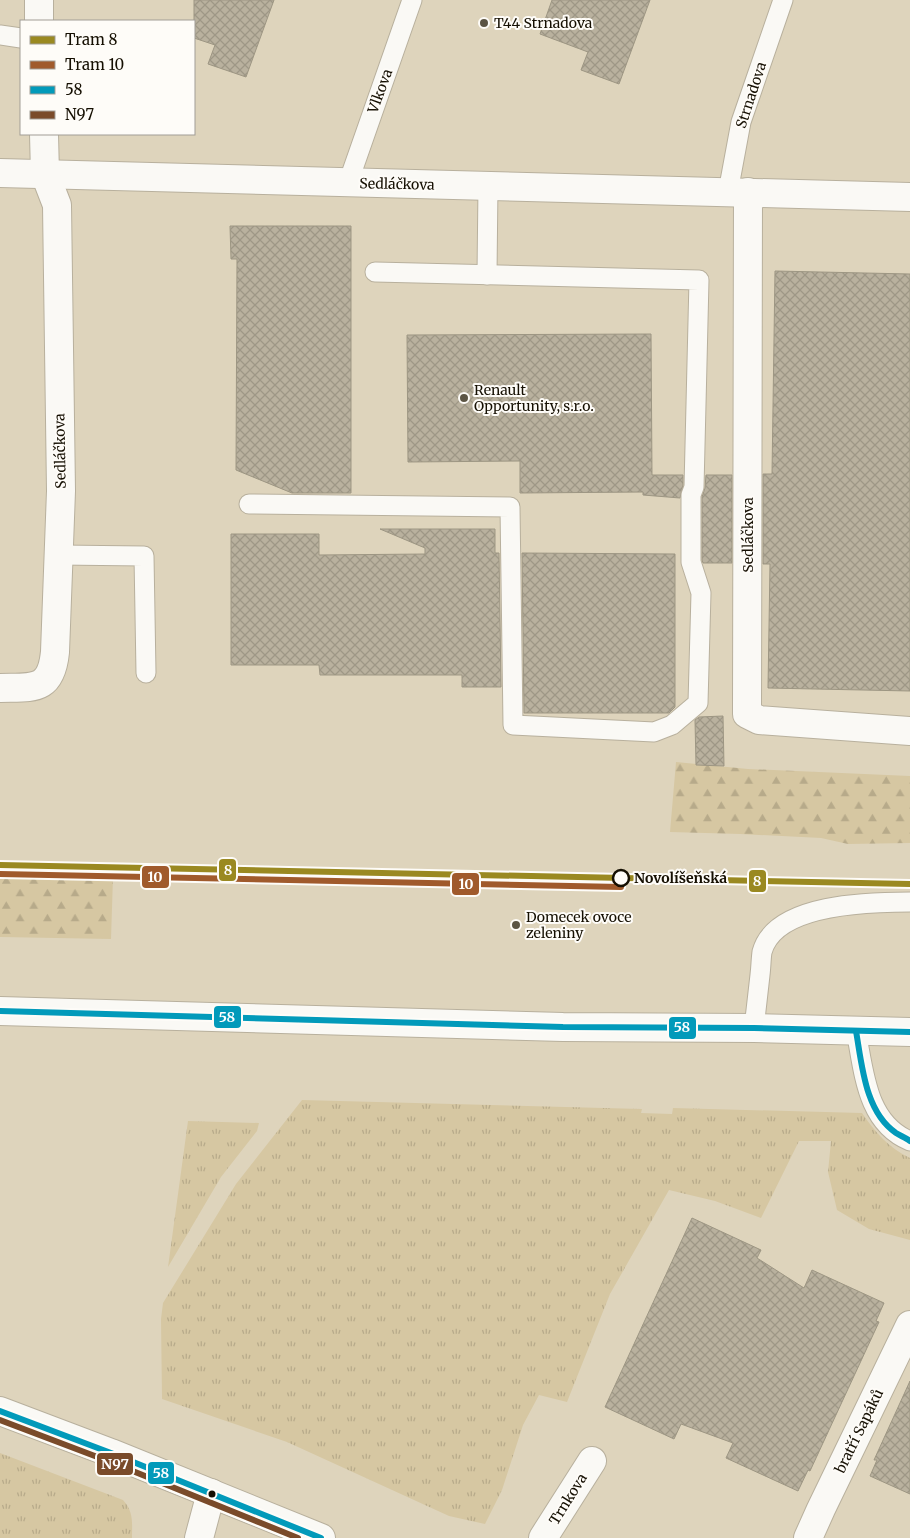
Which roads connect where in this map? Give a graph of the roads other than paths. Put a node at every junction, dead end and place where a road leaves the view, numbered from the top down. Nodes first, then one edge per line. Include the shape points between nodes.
1 (39, 0) edge
2 (412, 0) edge
3 (784, 0) edge
4 (39, 20) edge
5 (0, 35) edge
6 (20, 38) edge
7 (44, 135) edge
8 (0, 173) edge
9 (45, 174) junction
10 (348, 183) junction
11 (488, 186) junction
12 (738, 192) junction
13 (910, 197) edge
14 (375, 272) dead end
15 (487, 275) junction
16 (249, 504) dead end
17 (59, 555) junction
18 (146, 673) dead end
19 (0, 688) edge
20 (910, 731) edge
21 (910, 902) edge
22 (0, 1011) edge
23 (754, 1028) junction
24 (856, 1031) junction
25 (910, 1032) edge
26 (910, 1141) edge
27 (910, 1325) edge
28 (0, 1411) edge
29 (592, 1461) dead end
30 (211, 1493) junction
31 (199, 1538) edge
32 (320, 1538) edge
33 (543, 1538) edge
34 (808, 1538) edge

1 - 4 street
2 - 10 lane, Vlkova
3 - 12 lane, Strnadova via 741,122
5 - 6 lane
7 - 9 street
8 - 9 street, Sedláčkova
9 - 10 street, Sedláčkova
9 - 17 street, Sedláčkova via 57,205
10 - 11 street, Sedláčkova
11 - 12 street, Sedláčkova
11 - 15 lane
12 - 13 street, Sedláčkova
12 - 20 street, Sedláčkova via 747,714 759,720
14 - 15 lane
15 - 16 lane via 699,280 694,486 691,495 691,562 701,593 698,703 672,725 654,732 513,725 510,507
17 - 18 lane via 144,556
17 - 19 street, Sedláčkova via 55,652 50,672 36,687
21 - 23 lane via 839,906 789,921 776,930 762,951
22 - 23 street via 563,1027
23 - 24 street
24 - 25 street
24 - 26 lane via 869,1095 876,1112 899,1136
27 - 34 street, bratří Sapáků
28 - 30 street
29 - 33 street, Trnkova
30 - 31 street
30 - 32 street

